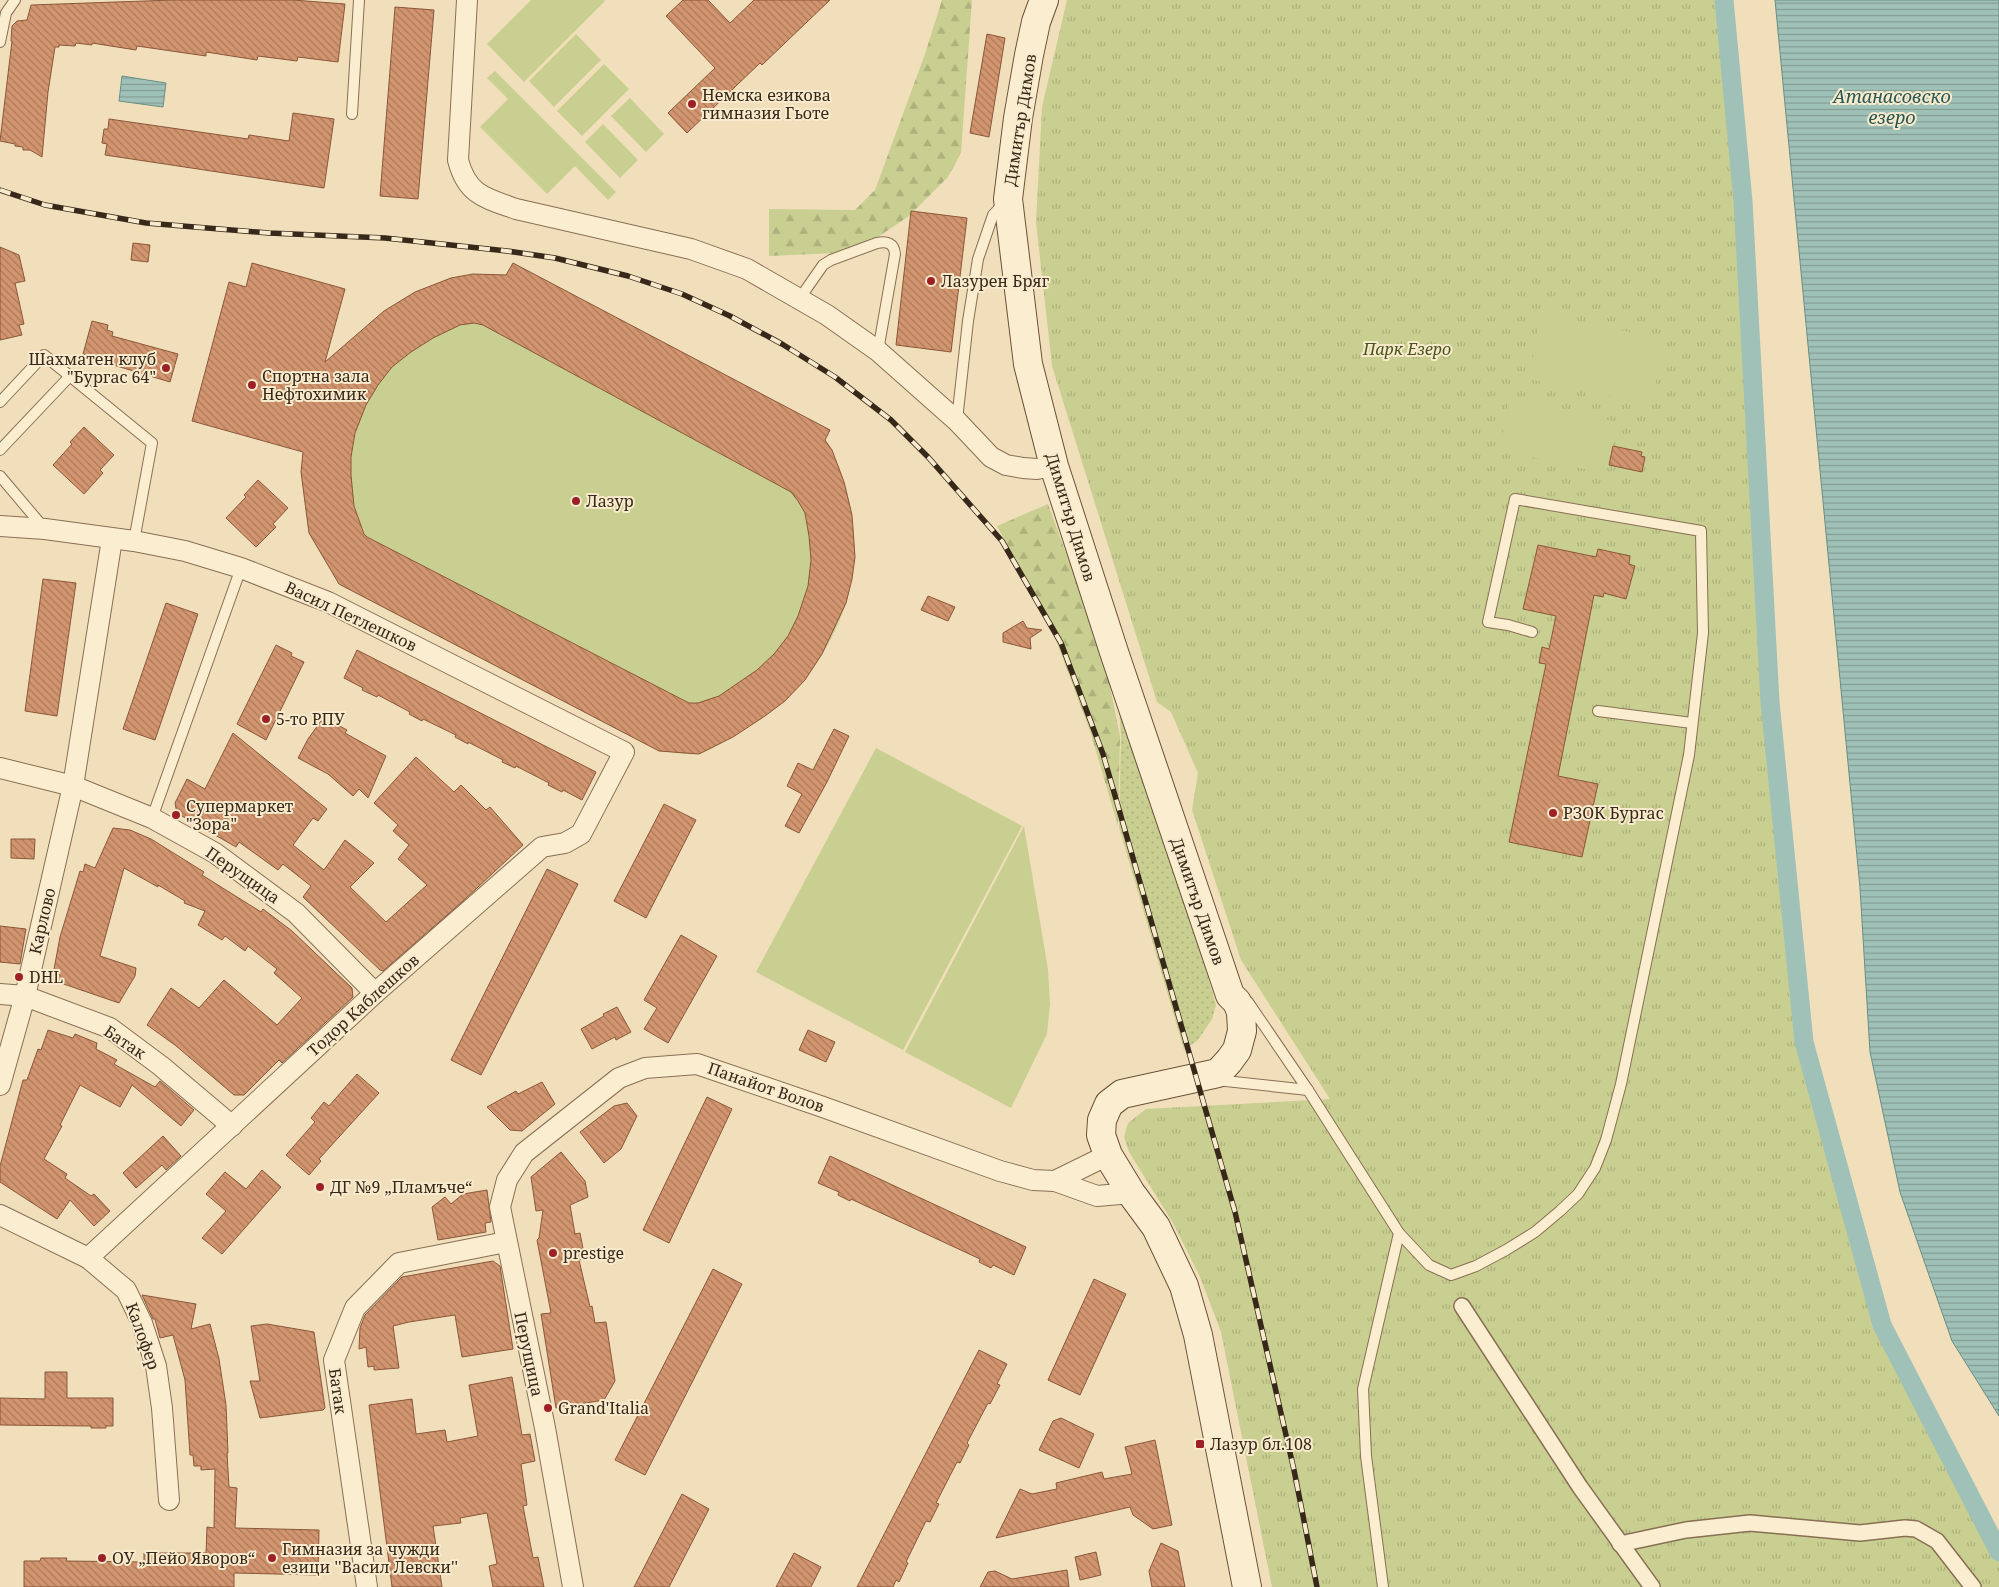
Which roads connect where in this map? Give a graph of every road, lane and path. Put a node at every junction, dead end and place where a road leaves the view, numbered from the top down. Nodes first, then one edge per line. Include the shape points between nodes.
1 (15, 0) edge
2 (360, 0) edge
3 (467, 0) edge
4 (1038, 8) edge
5 (0, 42) edge
6 (352, 114) dead end
7 (1008, 199) junction
8 (800, 298) junction
9 (878, 351) junction
10 (70, 376) junction
11 (1, 400) edge
12 (956, 422) junction
13 (0, 450) edge
14 (1054, 466) junction
15 (0, 476) edge
16 (0, 526) edge
17 (44, 528) junction
18 (112, 538) junction
19 (134, 541) junction
20 (241, 568) junction
21 (1532, 632) dead end
22 (1598, 711) dead end
23 (1692, 723) junction
24 (624, 752) joint
25 (0, 768) edge
26 (73, 786) junction
27 (152, 818) junction
28 (375, 993) junction
29 (0, 994) edge
30 (1230, 994) junction
31 (25, 996) junction
32 (1197, 1078) junction
33 (0, 1085) edge
34 (1308, 1090) junction
35 (232, 1126) junction
36 (1108, 1154) junction
37 (507, 1180) joint
38 (1055, 1181) junction
39 (1131, 1193) junction
40 (0, 1215) edge
41 (1399, 1233) junction
42 (506, 1242) junction
43 (88, 1258) junction
44 (1462, 1306) dead end
45 (170, 1500) dead end
46 (1620, 1544) junction
47 (367, 1587) edge
48 (573, 1587) edge
49 (1247, 1587) edge
50 (1383, 1587) edge
51 (1652, 1587) edge
52 (1973, 1587) edge

1 - 5 lane via 6,13
2 - 6 lane
3 - 8 street via 458,160 463,177 474,191 516,209 700,252 747,269
4 - 7 main road, Димитър Димов via 1018,118
7 - 12 lane via 993,216 978,259
7 - 14 main road, Димитър Димов via 1028,364
8 - 9 street
8 - 9 lane via 817,272 831,260 876,243 890,243 895,254
9 - 12 street
10 - 11 lane via 44,355
10 - 13 lane
10 - 19 lane via 152,443
12 - 14 street via 991,456 1006,464 1037,469
14 - 30 main road, Димитър Димов
15 - 17 lane
16 - 17 street, Васил Петлешков
17 - 18 street, Васил Петлешков
18 - 19 street, Васил Петлешков
18 - 26 street, Карлово
19 - 20 street, Васил Петлешков via 185,551
20 - 24 street, Васил Петлешков via 328,602
20 - 27 lane
21 - 23 lane via 1488,622 1515,499 1701,532 1703,633
22 - 23 lane
23 - 41 lane via 1674,832 1621,1084 1595,1168 1578,1194 1535,1232 1476,1266 1451,1275 1429,1265
24 - 28 street, Тодор Каблешков via 581,834 565,843 542,847
25 - 26 street, Перущица
26 - 27 street, Перущица
26 - 31 street, Карлово
27 - 28 street, Перущица via 214,853 296,913
28 - 35 street, Тодор Каблешков
29 - 31 street, Батак
30 - 32 main road via 1224,1006 1223,1040
30 - 34 lane via 1242,995
31 - 33 street, Карлово
31 - 35 street, Батак via 110,1028
32 - 34 lane
32 - 36 main road via 1122,1094 1109,1104 1102,1120 1101,1135
34 - 41 lane
35 - 43 street, Тодор Каблешков
36 - 38 street
36 - 39 main road
37 - 38 street, Панайот Волов via 524,1153 618,1078 645,1068 697,1064 1000,1171 1033,1180
37 - 42 street, Перущица via 500,1206
38 - 39 street, Панайот Волов via 1097,1196
39 - 49 main road via 1156,1227 1184,1286 1198,1335
40 - 43 street, Калофер
41 - 50 lane via 1363,1389 1366,1456
42 - 47 street, Батак via 400,1263 355,1308 334,1360
42 - 48 street, Перущица via 546,1428
43 - 45 street, Калофер via 126,1290 142,1323 156,1366
44 - 46 street
46 - 51 street
46 - 52 street via 1686,1530 1759,1522 1860,1533 1911,1528 1937,1541

